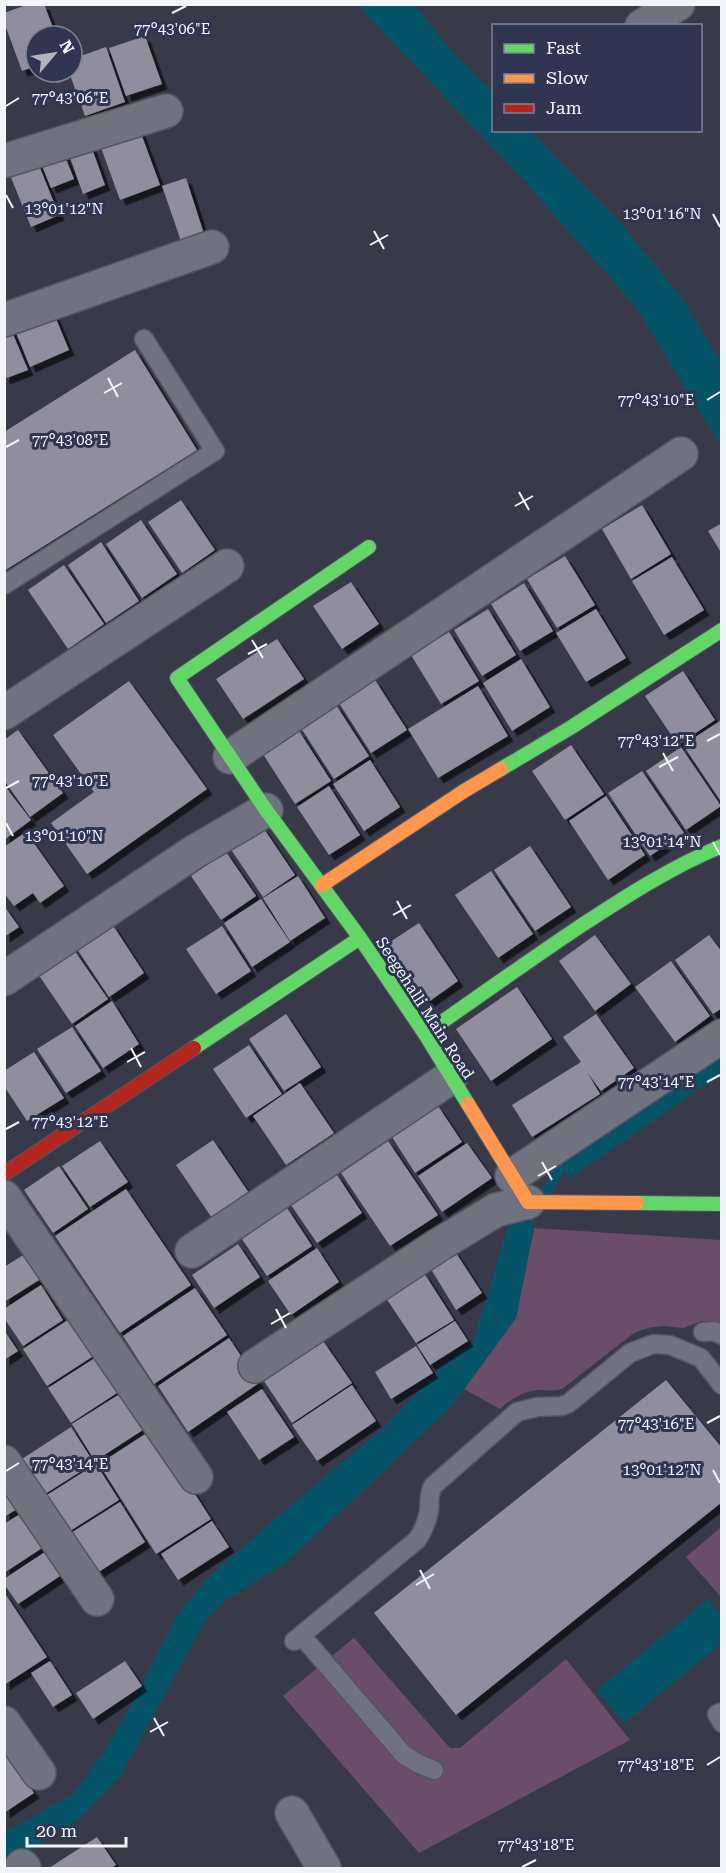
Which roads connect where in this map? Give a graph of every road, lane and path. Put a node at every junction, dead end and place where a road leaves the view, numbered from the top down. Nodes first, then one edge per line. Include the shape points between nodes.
1 (678, 4) edge
2 (645, 24) edge
3 (166, 111) dead end
4 (4, 161) edge
5 (212, 247) dead end
6 (4, 320) edge
7 (144, 339) dead end
8 (681, 454) dead end
9 (369, 547) dead end
10 (227, 567) dead end
11 (4, 585) edge
12 (722, 630) edge
13 (4, 713) edge
14 (230, 757) junction
15 (266, 810) junction
16 (722, 846) edge
17 (322, 885) junction
18 (360, 938) junction
19 (4, 979) edge
20 (425, 1034) junction
21 (722, 1036) edge
22 (451, 1077) junction
23 (4, 1174) edge
24 (520, 1189) junction
25 (4, 1197) edge
26 (722, 1204) edge
27 (192, 1251) dead end
28 (255, 1366) dead end
29 (722, 1385) edge
30 (4, 1462) edge
31 (196, 1477) dead end
32 (97, 1599) dead end
33 (722, 1712) edge
34 (4, 1723) edge
35 (722, 1723) edge
36 (434, 1770) dead end
37 (39, 1773) dead end
38 (291, 1813) dead end
39 (324, 1869) edge

1 - 2 street
3 - 4 street
5 - 6 street
7 - 11 lane via 215,451
8 - 14 street
9 - 14 street via 177,678
10 - 13 street
12 - 17 street
14 - 15 street
15 - 17 street
15 - 19 street via 194,852
16 - 20 street via 650,881
17 - 18 street
18 - 20 street, Seegehalli Main Road
18 - 23 street, Seegehalli Main Road
20 - 22 street, Seegehalli Main Road
21 - 24 street
22 - 24 street, Seegehalli Main Road
22 - 27 street
24 - 26 street
24 - 28 street via 496,1210
25 - 31 street
29 - 36 lane via 701,1358 670,1345 653,1344 630,1353 569,1403 517,1412 433,1486 426,1523 417,1540 298,1638 404,1755
30 - 32 street
33 - 35 lane via 717,1714
34 - 37 street
38 - 39 street

